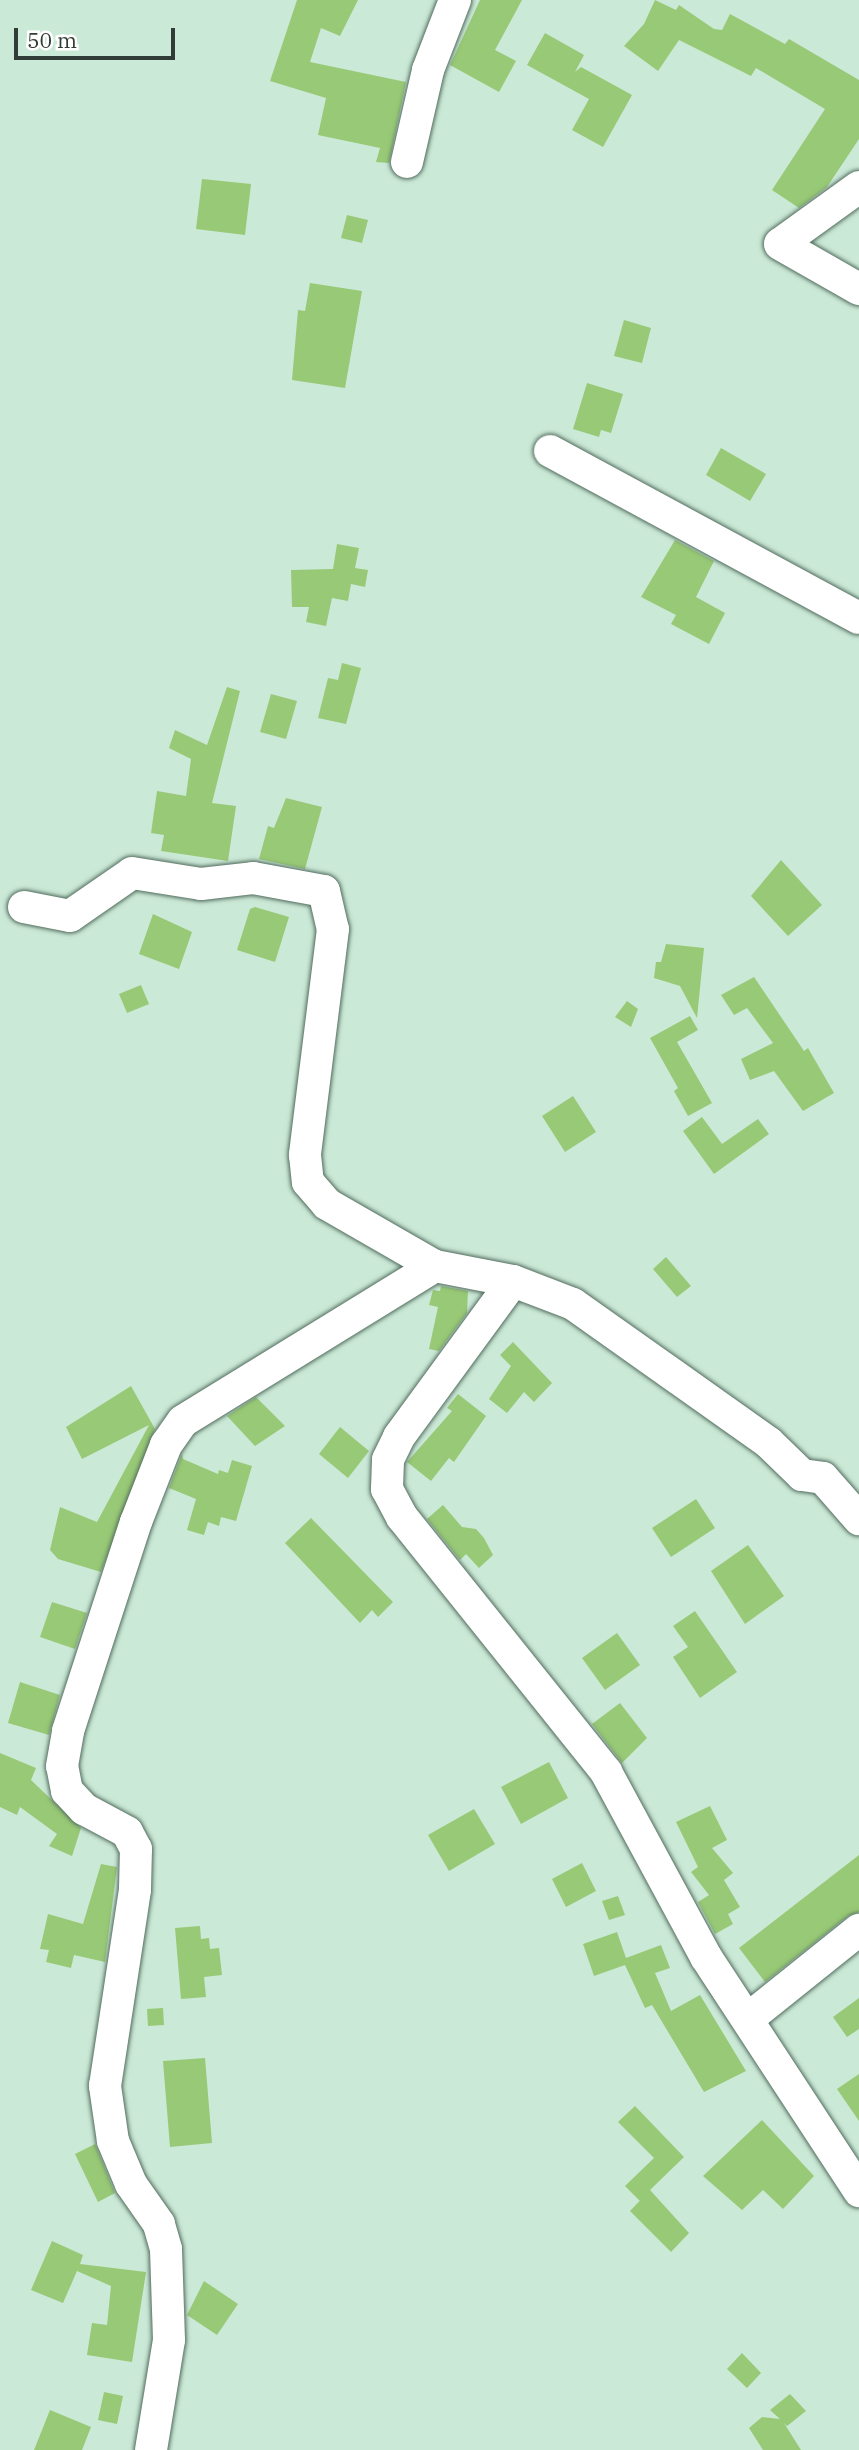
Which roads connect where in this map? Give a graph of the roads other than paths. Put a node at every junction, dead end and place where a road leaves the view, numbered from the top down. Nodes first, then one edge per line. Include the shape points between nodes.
1 (455, 0) edge
2 (407, 162) dead end
3 (859, 187) edge
4 (859, 289) edge
5 (550, 452) dead end
6 (859, 618) edge
7 (24, 907) dead end
8 (435, 1266) junction
9 (513, 1281) junction
10 (859, 1519) edge
11 (859, 1930) edge
12 (749, 2018) junction
13 (859, 2191) edge
14 (151, 2450) edge

1 - 2 street via 428,70
3 - 4 street via 780,244
5 - 6 street
7 - 8 street via 71,916 132,873 201,884 253,878 324,891 334,929 304,1169 327,1204
8 - 9 street
8 - 14 street via 183,1421 166,1445 136,1522 68,1731 62,1766 67,1791 84,1809 127,1832 136,1849 135,1889 105,2086 113,2141 131,2184 159,2224 166,2249 169,2340
9 - 10 street via 573,1304 769,1443 802,1475 823,1478
9 - 12 street via 399,1437 388,1460 387,1489 402,1517 606,1772 706,1957
11 - 12 street
12 - 13 street via 810,2122

